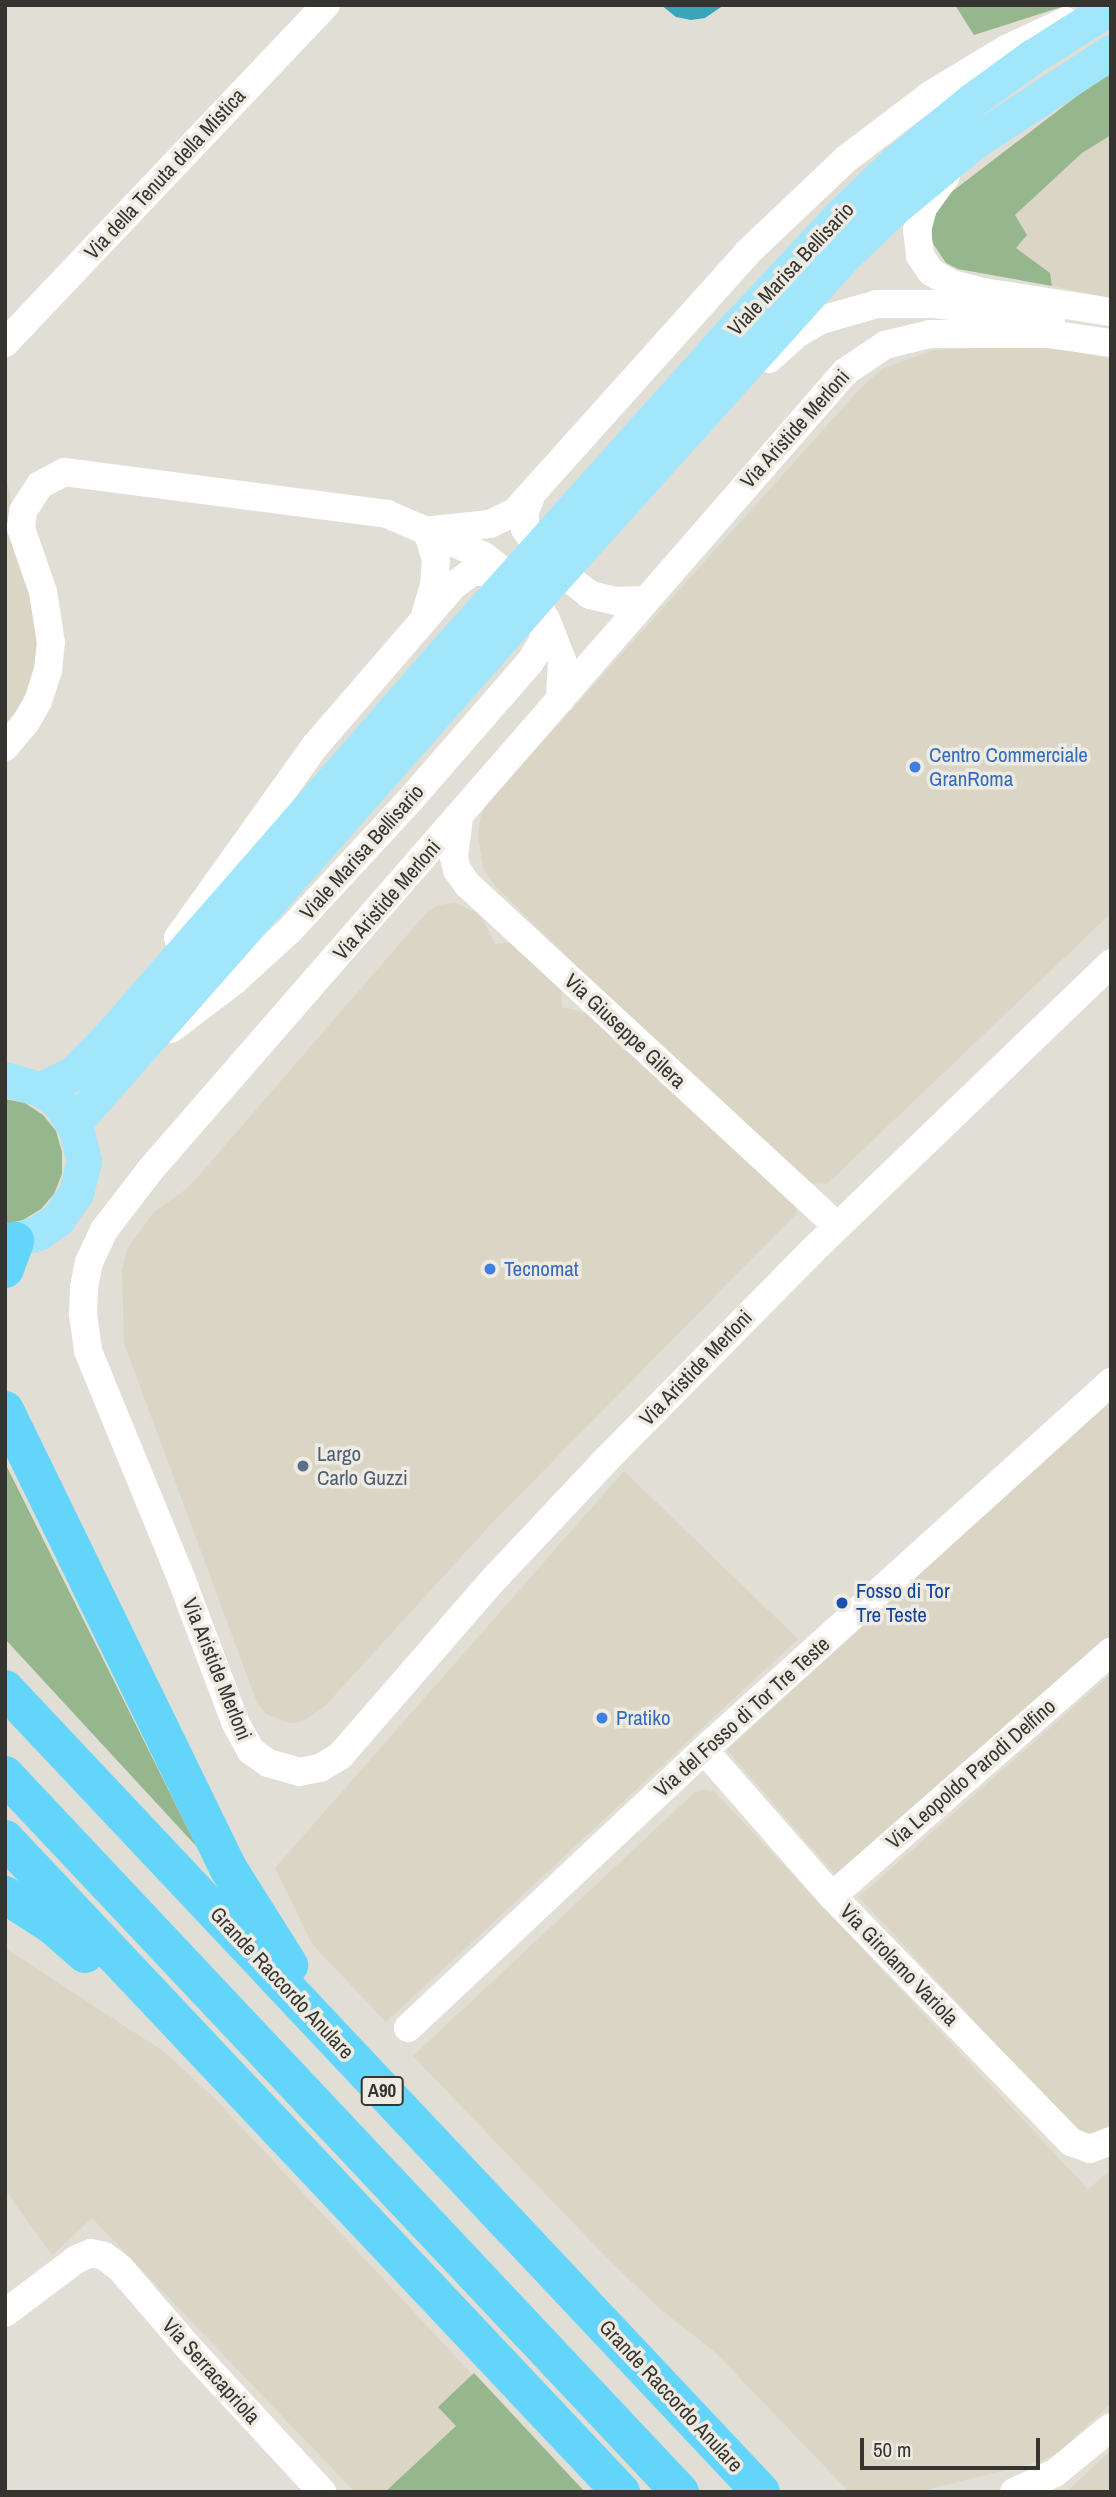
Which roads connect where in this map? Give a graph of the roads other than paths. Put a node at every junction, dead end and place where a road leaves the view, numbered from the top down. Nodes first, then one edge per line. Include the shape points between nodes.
1 (326, 5) edge
2 (1100, 5) edge
3 (1111, 7) edge
4 (1111, 52) edge
5 (990, 130) junction
6 (1111, 312) edge
7 (1111, 332) edge
8 (5, 343) edge
9 (1111, 343) edge
10 (612, 498) junction
11 (530, 499) junction
12 (427, 530) junction
13 (506, 572) junction
14 (645, 600) junction
15 (546, 619) junction
16 (423, 620) junction
17 (560, 700) junction
18 (5, 747) edge
19 (459, 817) junction
20 (1111, 963) edge
21 (115, 1052) junction
22 (5, 1079) edge
23 (41, 1089) junction
24 (74, 1123) junction
25 (837, 1226) junction
26 (8, 1251) edge
27 (1111, 1382) edge
28 (5, 1410) edge
29 (1111, 1652) edge
30 (5, 1689) edge
31 (704, 1750) junction
32 (5, 1774) edge
33 (5, 1839) edge
34 (5, 1895) edge
35 (832, 1896) junction
36 (408, 2028) dead end
37 (341, 2047) junction
38 (225, 2072) junction
39 (1111, 2141) edge
40 (5, 2314) edge
41 (1111, 2427) edge
42 (322, 2492) edge
43 (621, 2492) edge
44 (680, 2492) edge
45 (761, 2492) edge
46 (1014, 2492) edge

1 - 8 street, Via della Tenuta della Mistica
2 - 11 street, Viale Marisa Bellisario via 968,71 854,152 747,253
3 - 10 main road, Viale Marisa Bellisario via 1008,73 895,163 782,277
4 - 5 main road, Viale Marisa Bellisario
5 - 6 street via 938,185 923,208 916,239 925,265 941,278 974,290
5 - 10 main road, Viale Marisa Bellisario via 861,239
7 - 10 street via 1072,321 933,303 877,304 830,316 784,344 676,460
9 - 14 street, Via Aristide Merloni via 1048,334 969,332 915,336 877,349 826,390
10 - 21 main road, Viale Marisa Bellisario via 452,669
11 - 12 street, Viale Marisa Bellisario via 515,513 490,524
11 - 14 street via 524,511 526,528 547,561 590,595 615,601
12 - 13 street via 484,556
12 - 16 street, Viale Marisa Bellisario via 436,569
12 - 18 street via 376,512 75,471 48,478 33,493 21,519 50,621 48,670 32,711
13 - 15 street via 533,597
13 - 16 street, Viale Marisa Bellisario via 466,575
14 - 17 street, Via Aristide Merloni
15 - 17 street via 562,660
15 - 21 street, Viale Marisa Bellisario via 541,643 522,672 316,905 234,981
16 - 21 street, Viale Marisa Bellisario via 291,778
17 - 19 street, Via Aristide Merloni
19 - 25 street, Via Giuseppe Gilera via 454,858 468,885
19 - 25 street, Via Aristide Merloni via 125,1200 100,1238 86,1275 83,1314 91,1363 251,1751 268,1763 299,1772 320,1768 340,1756 581,1485
20 - 25 street, Via Aristide Merloni
21 - 23 main road, Viale Marisa Bellisario
21 - 24 main road, Viale Marisa Bellisario
22 - 23 main road
23 - 24 main road via 59,1102
24 - 26 main road via 83,1161 72,1200 45,1230
27 - 31 street, Via del Fosso di Tor Tre Teste
28 - 37 highway via 228,1868
29 - 35 street, Via Leopoldo Parodi Delfino
30 - 37 highway, Grande Raccordo Anulare / A90
31 - 35 street, Via Girolamo Variola
31 - 36 street, Via del Fosso di Tor Tre Teste
32 - 44 highway, A90
33 - 38 highway
34 - 38 highway via 72,1941 144,2015
35 - 39 street, Via Girolamo Variola via 1071,2142 1090,2150
37 - 45 highway, Grande Raccordo Anulare / A90
38 - 43 highway
40 - 42 street, Via Serracapriola via 76,2259 98,2253 120,2268
41 - 46 street via 1055,2473

